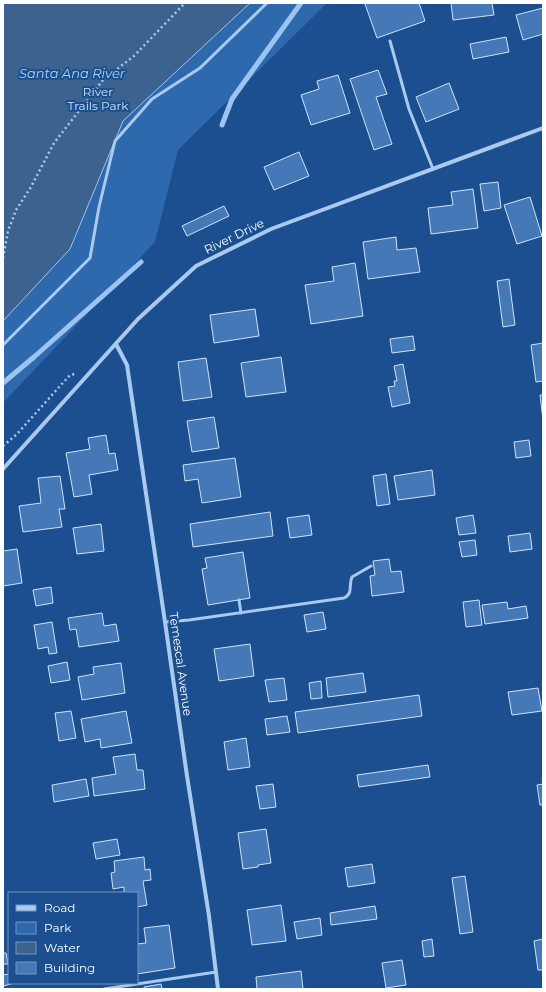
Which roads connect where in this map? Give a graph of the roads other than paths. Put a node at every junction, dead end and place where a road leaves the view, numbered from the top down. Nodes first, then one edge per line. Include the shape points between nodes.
1 (267, 3) edge
2 (390, 41) dead end
3 (543, 128) edge
4 (433, 169) junction
5 (116, 344) junction
6 (3, 345) edge
7 (3, 469) edge
8 (371, 566) dead end
9 (239, 600) dead end
10 (241, 613) junction
11 (166, 622) junction
12 (216, 972) junction
13 (137, 984) edge
14 (138, 984) edge
15 (104, 989) edge
16 (218, 989) edge

1 - 6 lane via 200,68 152,99 115,141 90,258
2 - 4 lane via 409,109
3 - 4 street, River Drive
4 - 5 street, River Drive via 271,229 196,266 138,319
5 - 7 street, River Drive
5 - 11 street, Temescal Avenue via 127,365
8 - 10 lane via 352,577 350,594 344,598
9 - 10 lane
10 - 11 lane
11 - 12 street, Temescal Avenue
12 - 14 lane
12 - 16 street, Temescal Avenue
13 - 15 lane

